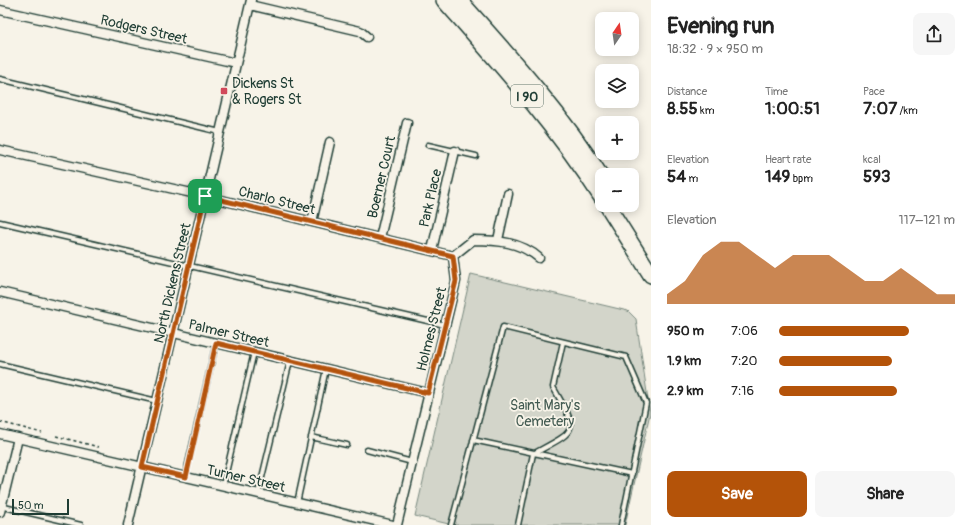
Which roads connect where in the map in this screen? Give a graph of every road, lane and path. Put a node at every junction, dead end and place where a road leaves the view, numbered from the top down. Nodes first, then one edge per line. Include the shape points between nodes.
1 (444, 0) edge
2 (459, 0) edge
3 (251, 2) edge
4 (0, 10) edge
5 (367, 37) dead end
6 (236, 63) junction
7 (0, 79) edge
8 (407, 123) dead end
9 (220, 132) junction
10 (330, 142) dead end
11 (428, 145) dead end
12 (0, 150) edge
13 (455, 151) junction
14 (476, 156) dead end
15 (596, 168) edge
16 (595, 187) edge
17 (508, 194) dead end
18 (205, 196) junction
19 (611, 212) edge
20 (623, 212) edge
21 (0, 222) edge
22 (312, 222) junction
23 (380, 238) junction
24 (498, 240) junction
25 (432, 250) junction
26 (651, 255) edge
27 (453, 256) junction
28 (539, 258) dead end
29 (190, 266) junction
30 (651, 276) edge
31 (0, 292) edge
32 (445, 325) junction
33 (174, 333) junction
34 (563, 342) junction
35 (216, 343) junction
36 (254, 352) junction
37 (290, 361) junction
38 (0, 364) edge
39 (326, 369) junction
40 (428, 393) junction
41 (158, 401) junction
42 (0, 422) edge
43 (42, 433) dead end
44 (0, 434) edge
45 (56, 436) dead end
46 (311, 437) junction
47 (18, 438) junction
48 (473, 440) junction
49 (347, 446) dead end
50 (99, 447) dead end
51 (367, 450) dead end
52 (533, 454) junction
53 (412, 462) junction
54 (142, 467) junction
55 (632, 474) junction
56 (186, 477) junction
57 (223, 486) junction
58 (258, 494) junction
59 (297, 503) junction
60 (1, 508) edge
61 (81, 525) edge
62 (128, 525) edge
63 (393, 525) edge
64 (397, 525) edge
65 (451, 525) edge
66 (518, 525) edge
67 (621, 525) edge

1 - 16 highway, I 90 via 520,87 575,157
2 - 15 highway, I 90 via 527,77
3 - 5 street via 360,31
3 - 6 street, North Dickens Street
4 - 6 street, Rodgers Street
6 - 9 street, North Dickens Street
7 - 9 lane
8 - 23 street, Boerner Court
9 - 18 street, North Dickens Street
10 - 22 street
11 - 13 lane
12 - 18 street, Charlo Street
13 - 14 lane
13 - 25 street, Park Place
17 - 24 street
18 - 22 street, Charlo Street
18 - 29 street, North Dickens Street
19 - 30 highway
20 - 26 highway
21 - 29 lane
22 - 23 street, Charlo Street
23 - 25 street, Charlo Street
24 - 27 street via 473,240
24 - 28 street via 529,249
25 - 27 street, Charlo Street
27 - 32 street, Holmes Street via 456,281
29 - 32 lane
29 - 33 street, North Dickens Street
31 - 33 street, Palmer Street
32 - 40 street, Holmes Street
33 - 35 street, Palmer Street
33 - 41 street, North Dickens Street
34 - 48 lane via 503,327
34 - 52 lane via 553,387 571,419 571,428 565,436
34 - 55 lane via 626,357 646,403
35 - 36 street, Palmer Street
35 - 56 lane
36 - 37 street, Palmer Street
36 - 57 lane
37 - 39 street, Palmer Street
37 - 58 lane
38 - 41 lane
39 - 40 street, Palmer Street
39 - 46 lane
40 - 53 street, Holmes Street
41 - 54 street, North Dickens Street
42 - 43 path
44 - 47 street, Turner Street
45 - 50 path
46 - 49 lane
46 - 59 lane
47 - 54 street, Turner Street
47 - 60 street
48 - 52 lane
48 - 65 lane
51 - 53 lane
52 - 55 lane
52 - 66 lane
53 - 64 street, Holmes Street
54 - 56 street, Turner Street
54 - 62 street, North Dickens Street
55 - 67 lane
56 - 57 street, Turner Street
57 - 58 street, Turner Street
58 - 59 street, Turner Street
59 - 63 street, Turner Street
60 - 61 lane

